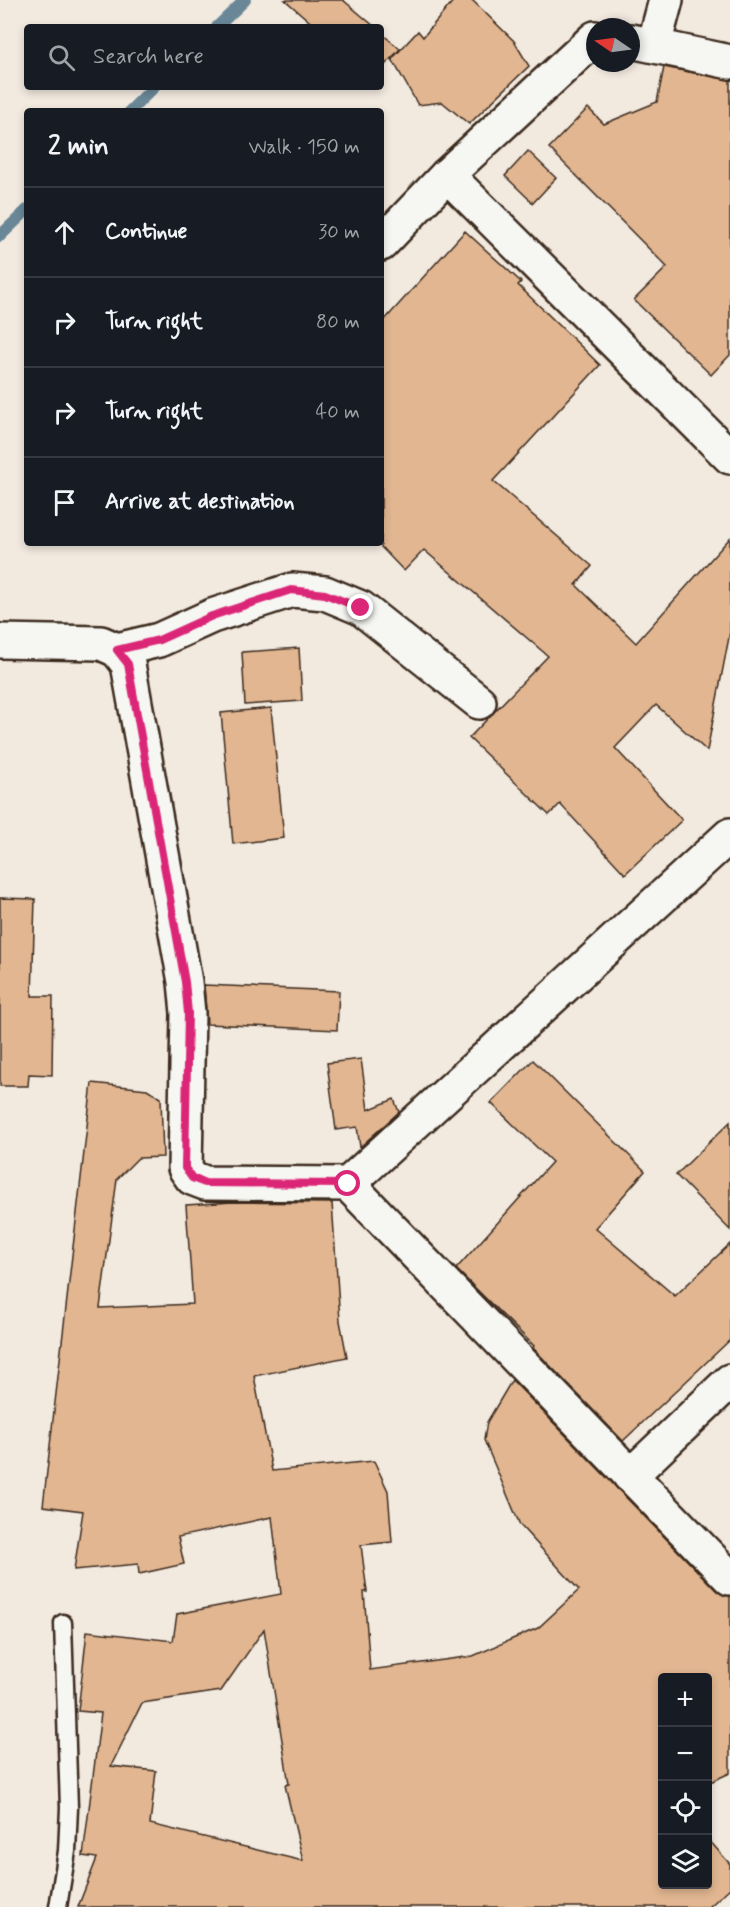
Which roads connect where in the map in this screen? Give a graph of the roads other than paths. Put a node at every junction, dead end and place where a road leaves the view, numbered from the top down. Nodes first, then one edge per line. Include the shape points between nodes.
1 (666, 0) edge
2 (642, 43) edge
3 (586, 46) edge
4 (730, 62) edge
5 (447, 175) junction
6 (384, 241) edge
7 (730, 457) edge
8 (0, 641) edge
9 (117, 650) junction
10 (479, 702) dead end
11 (730, 836) edge
12 (348, 1184) junction
13 (730, 1381) edge
14 (630, 1476) junction
15 (730, 1578) edge
16 (63, 1623) dead end
17 (58, 1907) edge

1 - 2 street
2 - 4 street
3 - 5 street
5 - 6 street
5 - 7 street
8 - 9 street via 101,643
9 - 10 street via 159,640 212,616 291,590 325,594 361,608
9 - 12 street via 128,664 185,982 185,1168 192,1178 205,1183
11 - 12 street
12 - 14 street
13 - 14 street
14 - 15 street
16 - 17 lane via 69,1808

